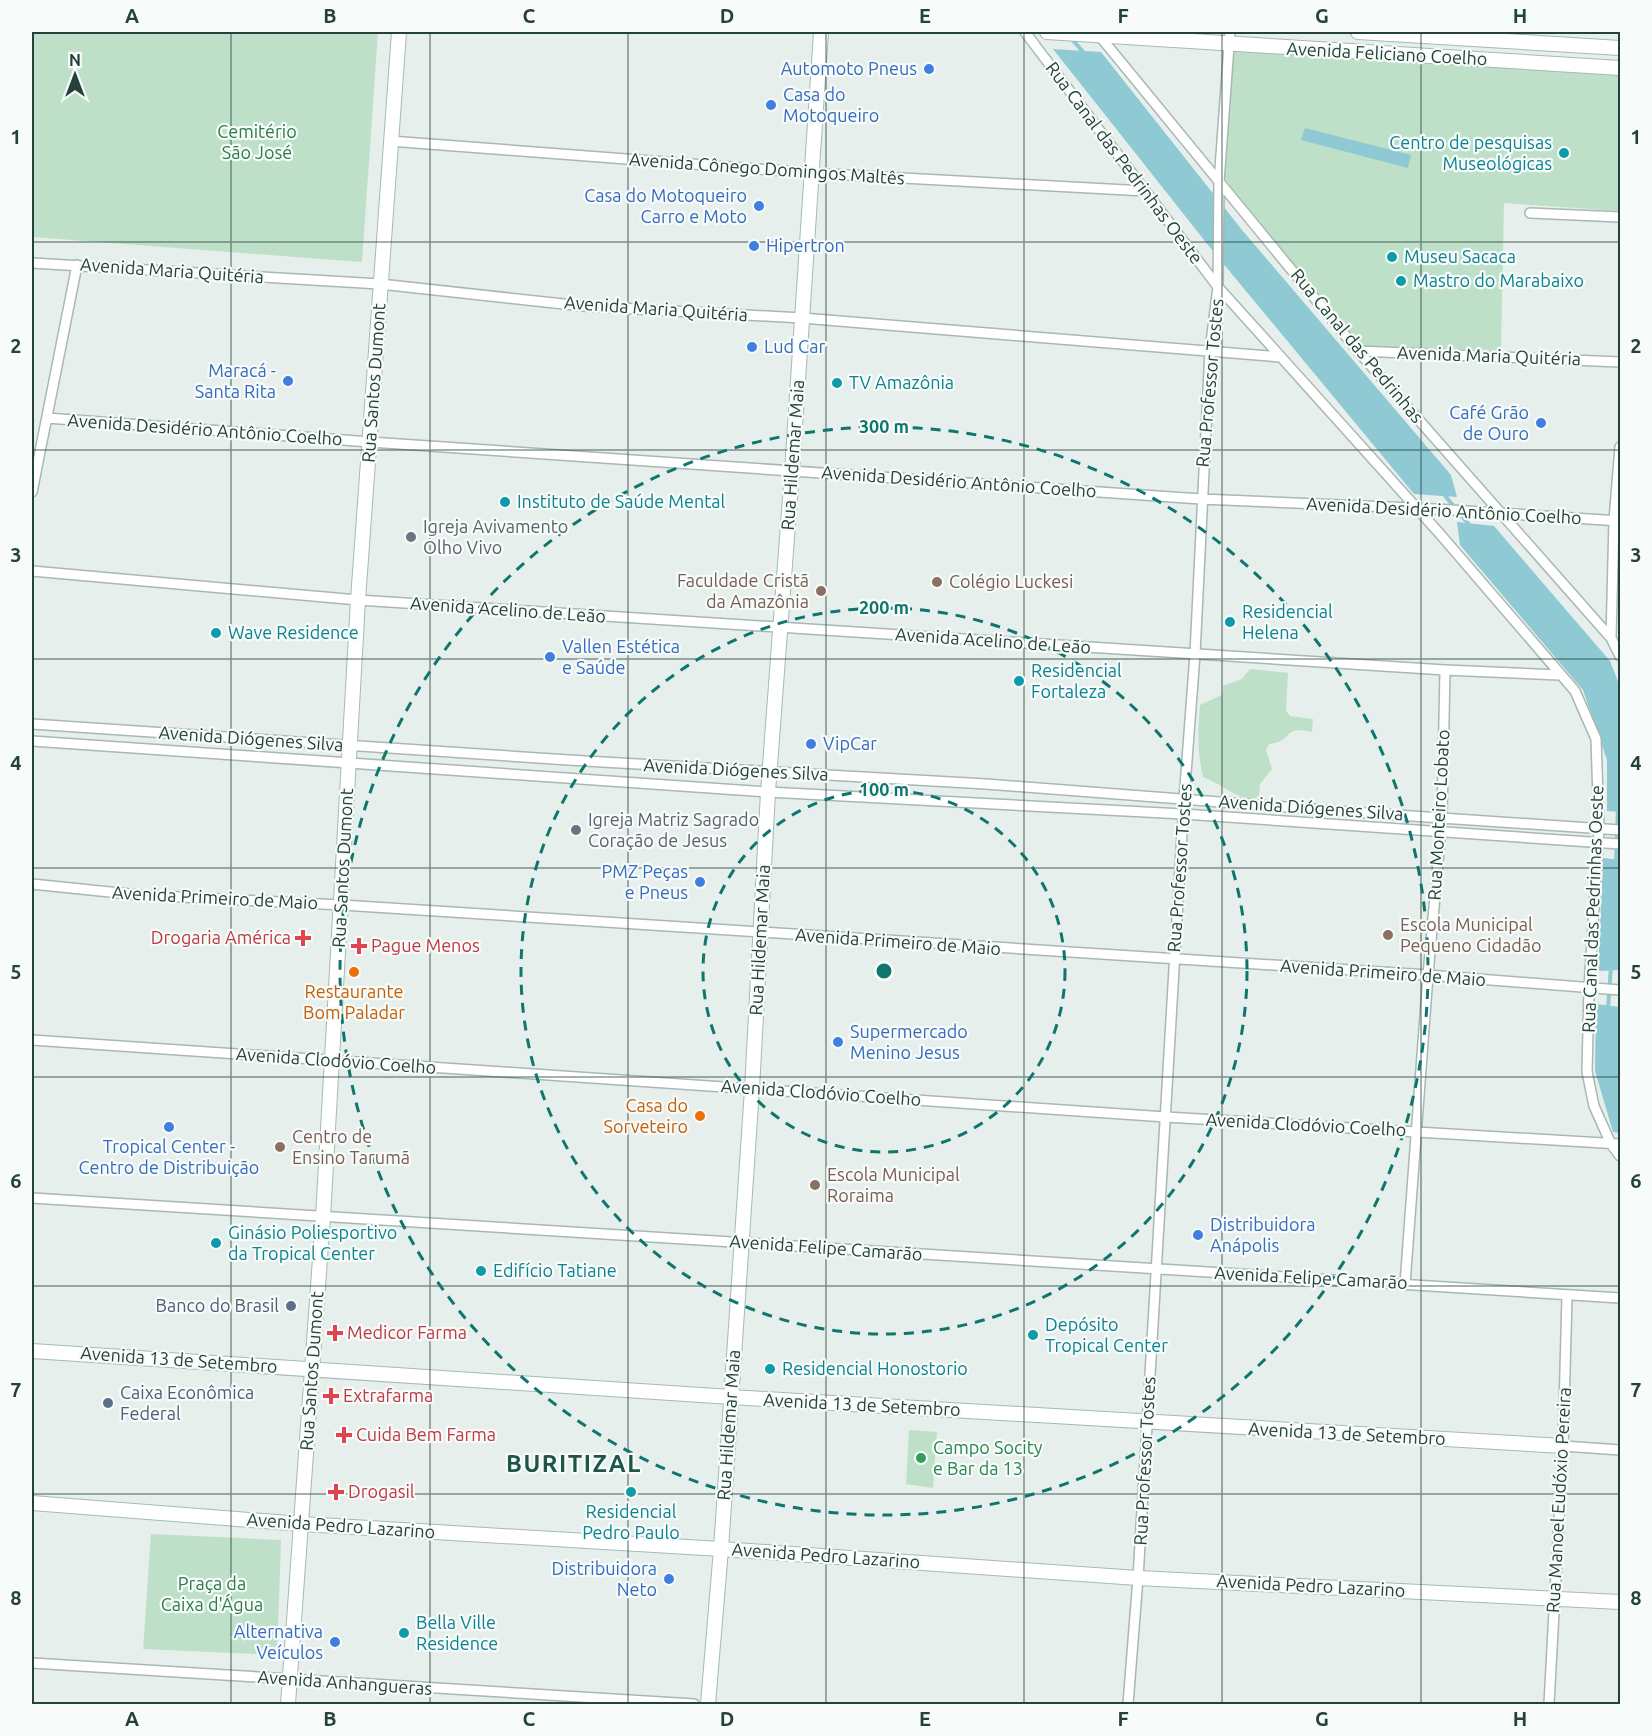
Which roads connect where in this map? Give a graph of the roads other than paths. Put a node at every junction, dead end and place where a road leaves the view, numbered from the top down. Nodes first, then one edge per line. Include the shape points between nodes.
1 (399, 32) edge
2 (821, 32) edge
3 (1025, 32) edge
4 (1047, 32) edge
5 (1358, 32) edge
6 (1094, 34) edge
7 (1229, 38) edge
8 (1534, 44) junction
9 (1620, 48) edge
10 (1534, 62) junction
11 (1620, 68) edge
12 (390, 141) junction
13 (811, 173) junction
14 (1219, 182) junction
15 (1145, 191) junction
16 (1530, 213) dead end
17 (1620, 217) edge
18 (32, 262) edge
19 (77, 265) junction
20 (380, 284) junction
21 (1218, 287) junction
22 (802, 318) junction
23 (1210, 350) junction
24 (1358, 351) junction
25 (1280, 357) junction
26 (1620, 362) edge
27 (47, 418) junction
28 (370, 442) junction
29 (1620, 447) edge
30 (792, 471) junction
31 (32, 492) edge
32 (1201, 499) junction
33 (1415, 508) junction
34 (1501, 512) junction
35 (1617, 520) edge
36 (32, 571) edge
37 (358, 600) junction
38 (780, 627) junction
39 (1611, 638) junction
40 (1195, 654) junction
41 (1620, 656) edge
42 (1446, 669) junction
43 (1559, 675) junction
44 (32, 724) edge
45 (212, 736) junction
46 (32, 741) edge
47 (350, 746) junction
48 (210, 753) junction
49 (568, 760) junction
50 (349, 763) junction
51 (769, 772) junction
52 (566, 777) junction
53 (986, 784) junction
54 (768, 792) junction
55 (1184, 800) junction
56 (985, 803) junction
57 (1183, 814) junction
58 (1442, 817) junction
59 (1599, 828) junction
60 (1616, 829) edge
61 (1440, 833) junction
62 (1598, 843) junction
63 (1620, 844) edge
64 (32, 884) edge
65 (342, 905) junction
66 (760, 933) junction
67 (1174, 960) junction
68 (1428, 975) junction
69 (1589, 988) junction
70 (1620, 990) edge
71 (32, 1040) edge
72 (332, 1060) junction
73 (752, 1089) junction
74 (1166, 1117) junction
75 (1417, 1131) junction
76 (1616, 1144) edge
77 (1620, 1156) edge
78 (32, 1198) edge
79 (323, 1217) junction
80 (742, 1243) junction
81 (1157, 1269) junction
82 (1405, 1284) junction
83 (1567, 1296) junction
84 (1620, 1299) edge
85 (32, 1351) edge
86 (312, 1368) junction
87 (731, 1397) junction
88 (1147, 1422) junction
89 (1563, 1446) junction
90 (1620, 1450) edge
91 (32, 1503) edge
92 (302, 1524) junction
93 (721, 1549) junction
94 (1138, 1578) junction
95 (1555, 1598) junction
96 (1620, 1602) edge
97 (32, 1663) edge
98 (290, 1679) junction
99 (288, 1704) edge
100 (694, 1704) edge
101 (708, 1704) edge
102 (1128, 1704) edge
103 (1549, 1704) edge

1 - 12 main road, Rua Santos Dumont
2 - 13 main road, Rua Hildemar Maia
3 - 15 street, Rua Canal das Pedrinhas Oeste
4 - 6 main road, Avenida Feliciano Coelho
5 - 8 main road, Avenida Feliciano Coelho
6 - 7 main road, Avenida Feliciano Coelho
6 - 14 street, Rua Canal das Pedrinhas
7 - 10 main road, Avenida Feliciano Coelho
7 - 14 street, Rua Professor Tostes
8 - 9 main road, Avenida Feliciano Coelho
8 - 10 main road
10 - 11 main road, Avenida Feliciano Coelho
12 - 13 street, Avenida Cônego Domingos Maltês
12 - 20 main road, Rua Santos Dumont
13 - 15 street, Avenida Cônego Domingos Maltês
13 - 22 main road, Rua Hildemar Maia
14 - 21 street, Rua Professor Tostes
14 - 24 street, Rua Canal das Pedrinhas
15 - 21 street, Rua Canal das Pedrinhas Oeste
16 - 17 street
18 - 19 street, Avenida Maria Quitéria
19 - 20 street, Avenida Maria Quitéria
19 - 27 street
20 - 22 street, Avenida Maria Quitéria via 582,306
20 - 28 main road, Rua Santos Dumont
21 - 23 street, Rua Professor Tostes
21 - 25 street, Rua Canal das Pedrinhas Oeste
22 - 23 street, Avenida Maria Quitéria
22 - 30 main road, Rua Hildemar Maia
23 - 25 street, Avenida Maria Quitéria
23 - 32 street, Rua Professor Tostes
24 - 26 street, Avenida Maria Quitéria
24 - 34 street, Rua Canal das Pedrinhas
25 - 33 street, Rua Canal das Pedrinhas Oeste
27 - 28 street, Avenida Desidério Antônio Coelho
27 - 31 street
28 - 30 street, Avenida Desidério Antônio Coelho
28 - 37 main road, Rua Santos Dumont
29 - 35 street
30 - 32 street, Avenida Desidério Antônio Coelho
30 - 38 main road, Rua Hildemar Maia
32 - 33 street, Avenida Desidério Antônio Coelho
32 - 40 street, Rua Professor Tostes
33 - 34 street, Avenida Desidério Antônio Coelho
33 - 43 street, Rua Canal das Pedrinhas Oeste
34 - 35 street, Avenida Desidério Antônio Coelho
34 - 39 street, Rua Canal das Pedrinhas
35 - 39 street
36 - 37 street, Avenida Acelino de Leão
37 - 38 street, Avenida Acelino de Leão
37 - 47 main road, Rua Santos Dumont
38 - 40 street, Avenida Acelino de Leão
38 - 51 main road, Rua Hildemar Maia
39 - 41 street, Rua Canal das Pedrinhas
40 - 42 street, Avenida Acelino de Leão
40 - 55 street, Rua Professor Tostes
42 - 43 street, Avenida Acelino de Leão
42 - 58 street, Rua Monteiro Lobato
43 - 59 street, Rua Canal das Pedrinhas Oeste via 1575,691 1596,739
44 - 45 street, Avenida Diógenes Silva
45 - 47 street, Avenida Diógenes Silva
45 - 48 street
46 - 48 street, Avenida Diógenes Silva
47 - 49 street, Avenida Diógenes Silva
47 - 50 main road, Rua Santos Dumont
48 - 50 street, Avenida Diógenes Silva
49 - 51 street, Avenida Diógenes Silva
49 - 52 street
50 - 52 street, Avenida Diógenes Silva
50 - 65 main road, Rua Santos Dumont
51 - 53 street, Avenida Diógenes Silva
51 - 54 main road, Rua Hildemar Maia
52 - 54 street, Avenida Diógenes Silva
53 - 55 street, Avenida Diógenes Silva
53 - 56 street
54 - 56 street, Avenida Diógenes Silva
54 - 66 main road, Rua Hildemar Maia
55 - 57 street, Rua Professor Tostes
55 - 58 street, Avenida Diógenes Silva
56 - 57 street, Avenida Diógenes Silva
57 - 61 street, Avenida Diógenes Silva
57 - 67 street, Rua Professor Tostes
58 - 59 street, Avenida Diógenes Silva
58 - 61 street, Rua Monteiro Lobato
59 - 60 street, Avenida Diógenes Silva
59 - 62 street, Rua Canal das Pedrinhas Oeste
61 - 62 street, Avenida Diógenes Silva
61 - 68 street, Rua Monteiro Lobato
62 - 63 street, Avenida Diógenes Silva
62 - 69 street, Rua Canal das Pedrinhas Oeste
64 - 65 street, Avenida Primeiro de Maio via 139,895
65 - 66 street, Avenida Primeiro de Maio
65 - 72 main road, Rua Santos Dumont
66 - 67 street, Avenida Primeiro de Maio
66 - 73 main road, Rua Hildemar Maia
67 - 68 street, Avenida Primeiro de Maio
67 - 74 street, Rua Professor Tostes
68 - 69 street, Avenida Primeiro de Maio
68 - 75 street, Rua Monteiro Lobato
69 - 70 street, Avenida Primeiro de Maio
69 - 76 street, Rua Canal das Pedrinhas Oeste via 1587,1072 1594,1106
71 - 72 street, Avenida Clodóvio Coelho
72 - 73 street, Avenida Clodóvio Coelho
72 - 79 main road, Rua Santos Dumont
73 - 74 street, Avenida Clodóvio Coelho
73 - 80 main road, Rua Hildemar Maia
74 - 75 street, Avenida Clodóvio Coelho
74 - 81 street, Rua Professor Tostes
75 - 76 street, Avenida Clodóvio Coelho
75 - 82 street, Rua Monteiro Lobato
76 - 77 street, Rua Canal das Pedrinhas Oeste
78 - 79 street, Avenida Felipe Camarão
79 - 80 street, Avenida Felipe Camarão
79 - 86 main road, Rua Santos Dumont
80 - 81 street, Avenida Felipe Camarão
80 - 87 main road, Rua Hildemar Maia
81 - 82 street, Avenida Felipe Camarão
81 - 88 street, Rua Professor Tostes
82 - 83 street, Avenida Felipe Camarão
83 - 84 street, Avenida Felipe Camarão
83 - 89 street, Rua Manoel Eudóxio Pereira
85 - 86 main road, Avenida 13 de Setembro
86 - 87 main road, Avenida 13 de Setembro
86 - 92 main road, Rua Santos Dumont
87 - 88 main road, Avenida 13 de Setembro
87 - 93 main road, Rua Hildemar Maia
88 - 89 main road, Avenida 13 de Setembro
88 - 94 street, Rua Professor Tostes
89 - 90 street, Avenida 13 de Setembro
89 - 95 street, Rua Manoel Eudóxio Pereira
91 - 92 main road, Avenida Pedro Lazarino
92 - 93 main road, Avenida Pedro Lazarino
92 - 98 main road, Rua Santos Dumont
93 - 94 main road, Avenida Pedro Lazarino
93 - 101 main road, Rua Hildemar Maia
94 - 95 main road, Avenida Pedro Lazarino
94 - 102 street, Rua Professor Tostes
95 - 96 main road, Avenida Pedro Lazarino
95 - 103 street, Rua Manoel Eudóxio Pereira
97 - 98 street, Avenida Anhangueras
98 - 99 main road, Rua Santos Dumont
98 - 100 street, Avenida Anhangueras

